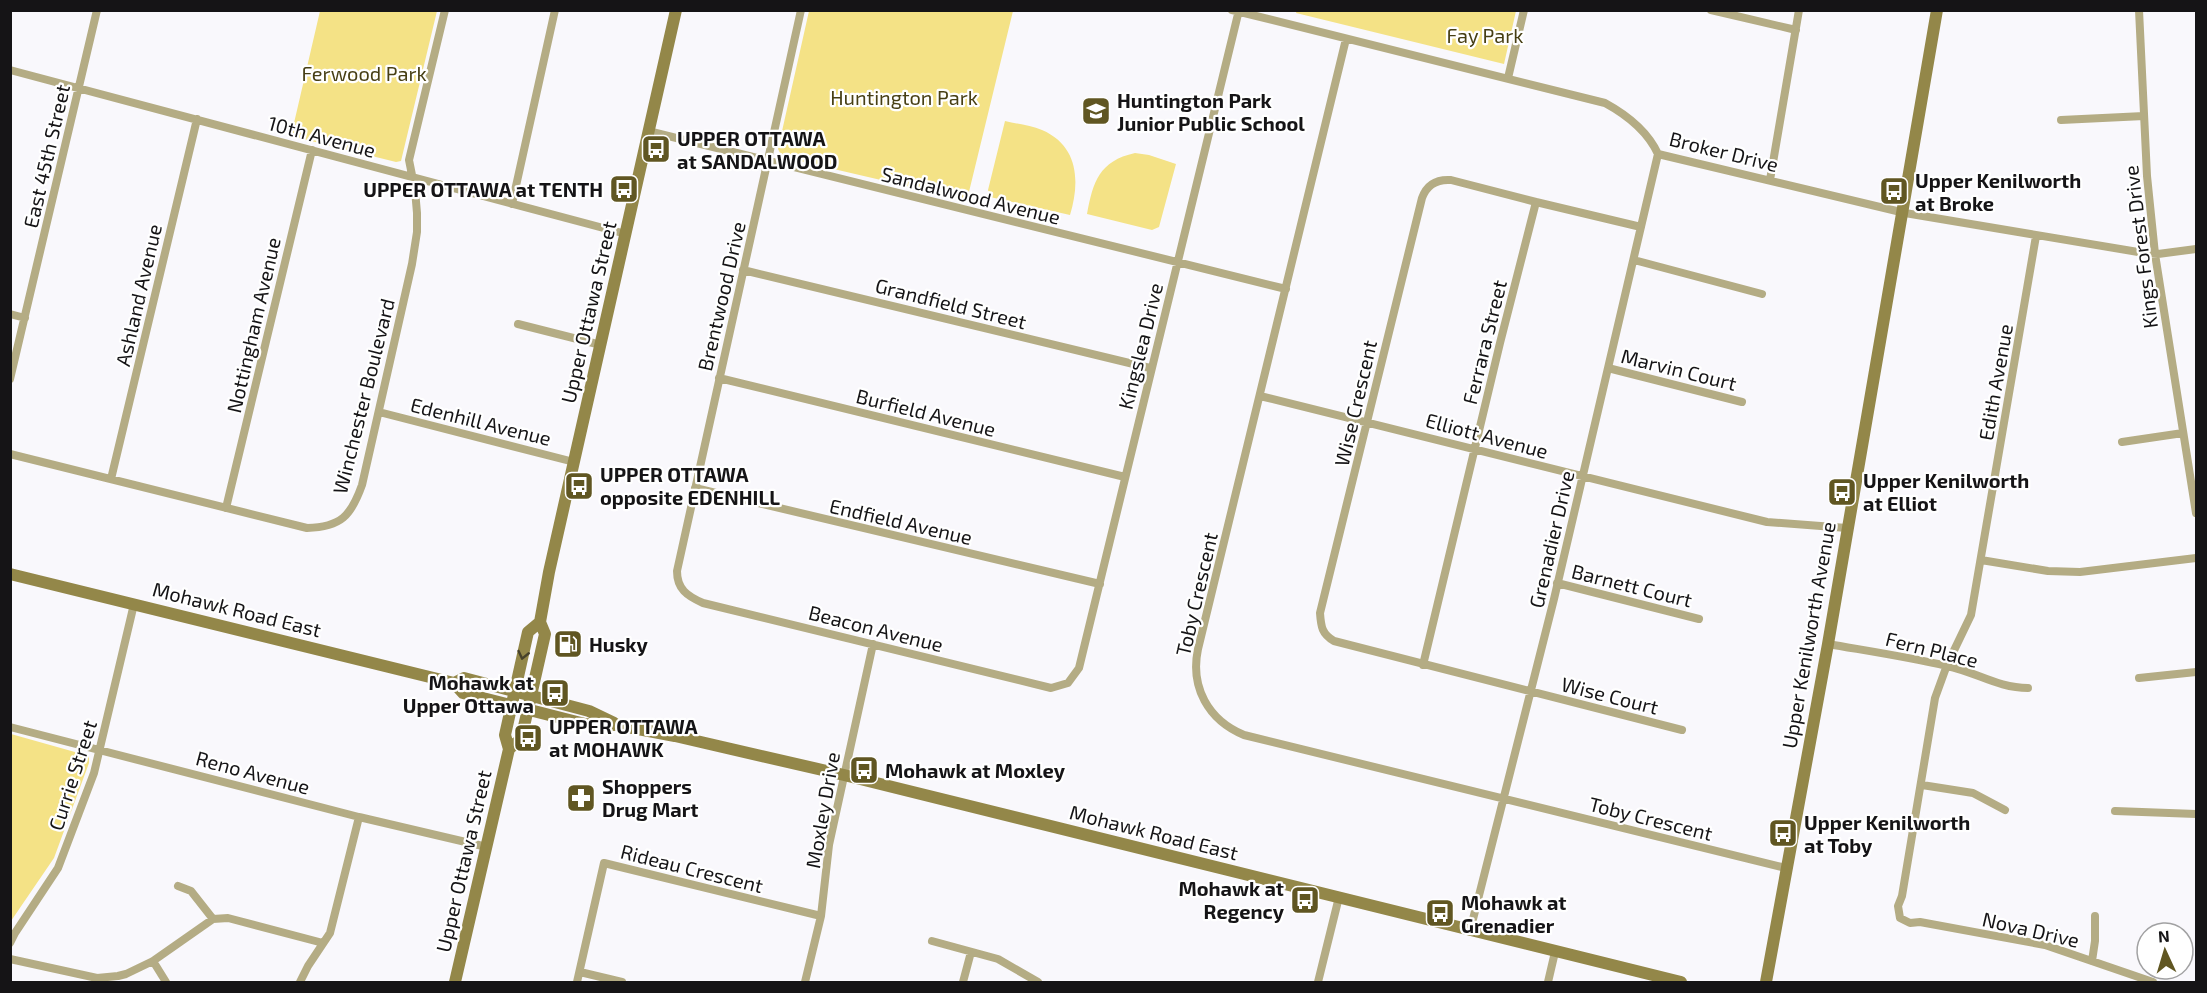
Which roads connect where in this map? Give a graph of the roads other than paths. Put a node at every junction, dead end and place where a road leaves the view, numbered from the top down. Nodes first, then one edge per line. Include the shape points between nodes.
1 (97, 10) edge
2 (445, 10) edge
3 (555, 10) edge
4 (675, 10) edge
5 (801, 10) edge
6 (1524, 10) edge
7 (1711, 10) edge
8 (1799, 10) edge
9 (1937, 10) edge
10 (2139, 10) edge
11 (1237, 11) edge
12 (1796, 30) junction
13 (1346, 39) junction
14 (10, 70) edge
15 (1508, 78) junction
16 (79, 88) junction
17 (2144, 116) junction
18 (197, 119) junction
19 (2061, 120) dead end
20 (648, 131) junction
21 (312, 150) junction
22 (1658, 154) junction
23 (768, 162) junction
24 (411, 177) junction
25 (1770, 180) junction
26 (1536, 202) junction
27 (512, 204) junction
28 (1902, 212) junction
29 (1641, 227) junction
30 (626, 234) junction
31 (2036, 236) junction
32 (2196, 249) edge
33 (2155, 254) junction
34 (1634, 260) junction
35 (1177, 262) junction
36 (743, 270) junction
37 (1286, 289) junction
38 (1762, 294) dead end
39 (10, 314) edge
40 (26, 318) junction
41 (518, 324) dead end
42 (601, 345) junction
43 (1150, 368) junction
44 (1608, 368) junction
45 (719, 378) junction
46 (10, 379) edge
47 (1260, 396) junction
48 (1742, 402) dead end
49 (379, 412) junction
50 (1367, 421) junction
51 (2183, 434) junction
52 (2122, 442) dead end
53 (1476, 450) junction
54 (10, 454) edge
55 (574, 462) junction
56 (1125, 477) junction
57 (1583, 477) junction
58 (111, 479) junction
59 (695, 488) junction
60 (226, 508) junction
61 (2196, 513) edge
62 (1847, 528) junction
63 (2196, 558) edge
64 (1981, 560) junction
65 (10, 574) edge
66 (1100, 584) junction
67 (1557, 584) junction
68 (681, 590) joint
69 (134, 604) junction
70 (1699, 619) dead end
71 (540, 622) junction
72 (873, 644) junction
73 (1828, 644) junction
74 (1423, 665) junction
75 (1947, 666) junction
76 (2196, 672) edge
77 (2139, 678) dead end
78 (1065, 685) joint
79 (2028, 688) dead end
80 (1530, 692) junction
81 (513, 699) junction
82 (529, 703) junction
83 (10, 727) edge
84 (1682, 730) dead end
85 (509, 748) junction
86 (100, 749) junction
87 (844, 776) junction
88 (1922, 785) junction
89 (1503, 799) junction
90 (2005, 810) dead end
91 (2115, 811) dead end
92 (2196, 814) edge
93 (359, 817) junction
94 (487, 847) junction
95 (1786, 868) junction
96 (178, 886) dead end
97 (1339, 897) junction
98 (821, 916) junction
99 (2095, 916) dead end
100 (1900, 918) joint
101 (213, 919) junction
102 (1470, 931) junction
103 (932, 941) dead end
104 (10, 943) edge
105 (323, 943) junction
106 (971, 952) junction
107 (1555, 952) junction
108 (10, 959) edge
109 (153, 961) junction
110 (2092, 961) junction
111 (580, 972) junction
112 (166, 982) edge
113 (300, 982) edge
114 (455, 982) edge
115 (577, 982) edge
116 (622, 982) edge
117 (805, 982) edge
118 (963, 982) edge
119 (1038, 982) edge
120 (1318, 982) edge
121 (1548, 982) edge
122 (1681, 982) edge
123 (1766, 982) edge
124 (2153, 982) edge

1 - 16 street, East 45th Street
2 - 24 street, Winchester Boulevard via 409,160
3 - 27 street
4 - 20 main road, Upper Ottawa Street
5 - 23 street, Brentwood Drive
6 - 15 street
7 - 12 street
8 - 12 street
9 - 28 main road, Upper Kenilworth Avenue
10 - 17 street, Kings Forest Drive
11 - 13 street, Broker Drive
11 - 35 street, Kingslea Drive
12 - 25 street
13 - 15 street, Broker Drive
13 - 37 street, Toby Crescent
14 - 16 street, 10th Avenue
15 - 22 street, Broker Drive via 1605,103 1626,114
16 - 18 street, 10th Avenue
16 - 40 street, East 45th Street
17 - 19 street
17 - 33 street, Kings Forest Drive
18 - 21 street, 10th Avenue
18 - 58 street, Ashland Avenue
20 - 23 street, Sandalwood Avenue
20 - 30 main road, Upper Ottawa Street
21 - 24 street, 10th Avenue
21 - 60 street, Nottingham Avenue
22 - 25 street, Broker Drive
22 - 29 street, Grenadier Drive
23 - 35 street, Sandalwood Avenue
23 - 36 street, Brentwood Drive
24 - 27 street, 10th Avenue
24 - 49 street, Winchester Boulevard via 417,232
25 - 28 street, Broker Drive
26 - 29 street, Wise Crescent
26 - 50 street, Wise Crescent via 1451,180 1440,180 1428,187 1422,198
26 - 53 street, Ferrara Street
27 - 30 street, 10th Avenue
28 - 31 street, Broker Drive
28 - 62 main road, Upper Kenilworth Avenue
29 - 34 street, Grenadier Drive
30 - 42 main road, Upper Ottawa Street
31 - 33 street, Broker Drive
31 - 64 street, Edith Avenue
32 - 33 street, Broker Drive
33 - 51 street, Kings Forest Drive
34 - 38 street
34 - 44 street, Grenadier Drive
35 - 37 street, Sandalwood Avenue
35 - 43 street, Kingslea Drive
36 - 43 street, Grandfield Street
36 - 45 street, Brentwood Drive
37 - 47 street, Toby Crescent
39 - 40 street
40 - 46 street, East 45th Street
41 - 42 street
42 - 55 main road, Upper Ottawa Street
43 - 56 street, Kingslea Drive
44 - 48 street, Marvin Court
44 - 57 street, Grenadier Drive
45 - 56 street, Burfield Avenue
45 - 59 street, Brentwood Drive
47 - 50 street, Elliott Avenue
47 - 89 street, Toby Crescent via 1196,660 1197,682 1208,707 1228,728 1244,735
49 - 55 street, Edenhill Avenue
49 - 60 street, Winchester Boulevard via 356,502 339,523 307,528
50 - 53 street, Elliott Avenue
50 - 74 street, Wise Crescent via 1320,613 1321,627 1334,641
51 - 52 street
51 - 61 street, Kings Forest Drive
53 - 57 street, Elliott Avenue
53 - 74 street, Ferrara Street
54 - 58 street, Winchester Boulevard
55 - 71 main road, Upper Ottawa Street
56 - 66 street, Kingslea Drive
57 - 62 street, Elliott Avenue via 1767,522
57 - 67 street, Grenadier Drive
58 - 60 street, Winchester Boulevard
59 - 66 street, Endfield Avenue
59 - 68 street, Brentwood Drive via 677,571
62 - 73 main road, Upper Kenilworth Avenue
63 - 64 street via 2080,572
64 - 75 street, Edith Avenue via 1971,615
65 - 69 main road, Mohawk Road East
66 - 78 street, Kingslea Drive via 1079,668
67 - 70 street, Barnett Court
67 - 80 street, Grenadier Drive
68 - 72 street, Beacon Avenue via 703,603
69 - 81 main road, Mohawk Road East via 454,683 464,678
69 - 86 street, Currie Street
71 -> 81 main road, Upper Ottawa Street via 528,632
71 - 82 main road, Upper Ottawa Street via 544,634
72 - 78 street, Beacon Avenue via 1041,687
72 - 87 street, Moxley Drive
73 - 75 street, Fern Place
73 - 95 main road, Upper Kenilworth Avenue
74 - 80 street, Wise Crescent
75 - 79 street, Fern Place via 2003,686
75 - 88 street, Edith Avenue via 1935,698
76 - 77 street
80 - 84 street, Wise Court
80 - 89 street, Grenadier Drive
81 - 82 main road, Mohawk Road East
81 - 85 main road, Upper Ottawa Street via 505,735
82 - 85 main road, Upper Ottawa Street via 521,739
82 - 87 main road, Mohawk Road East via 585,724 617,725 675,736
83 - 86 street, Reno Avenue
85 - 94 main road, Upper Ottawa Street
86 - 93 street, Reno Avenue
86 - 104 street, Currie Street via 58,868
87 - 97 main road, Mohawk Road East
87 - 98 street, Moxley Drive via 829,845
88 - 90 street via 1973,793
88 - 100 street, Edith Avenue via 1898,906
89 - 95 street, Toby Crescent
89 - 102 street, Grenadier Drive
91 - 92 street
93 - 94 street, Reno Avenue
93 - 105 street via 330,933
94 - 114 main road, Upper Ottawa Street
95 - 123 main road, Upper Kenilworth Avenue
96 - 101 street via 191,891
97 - 102 main road, Mohawk Road East
97 - 120 street
98 - 111 street, Rideau Crescent via 604,863
98 - 117 street, Moxley Drive
99 - 110 street
100 - 110 street, Nova Drive via 1910,923 2044,945
101 - 105 street via 228,918
101 - 109 street
102 - 107 main road, Mohawk Road East
103 - 106 street
105 - 113 street
106 - 118 street
106 - 119 street via 998,959
107 - 121 street
107 - 122 main road, Mohawk Road East
108 - 109 street via 96,978 126,974
109 - 112 street
110 - 124 street, Nova Drive
111 - 115 street, Rideau Crescent
111 - 116 street

